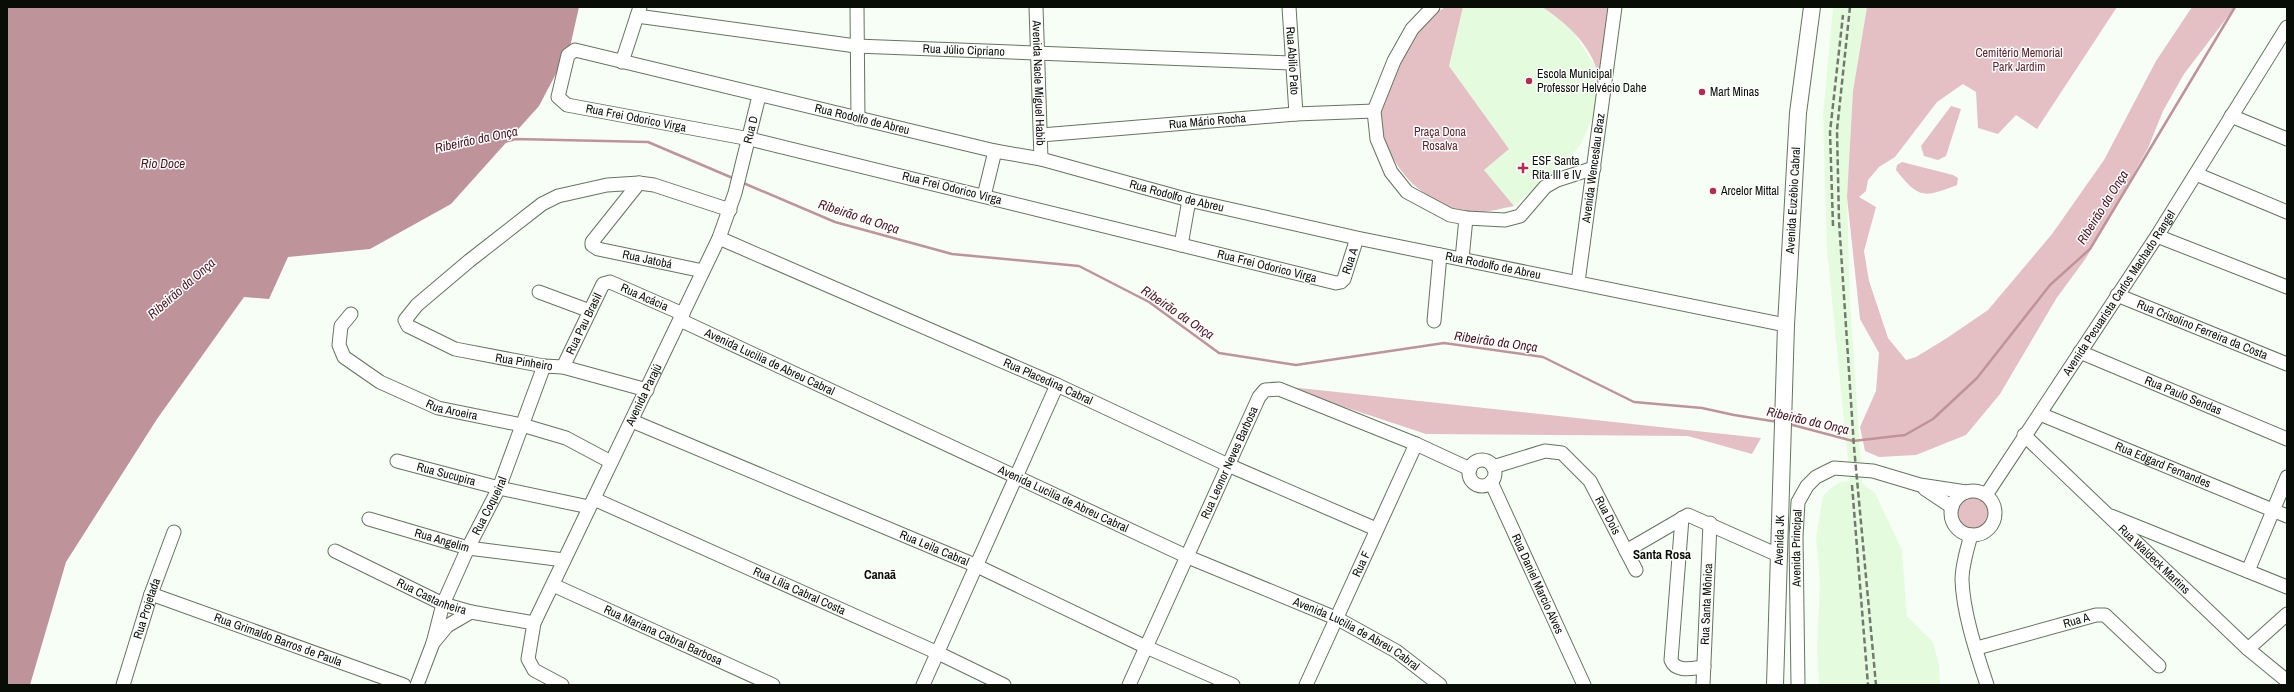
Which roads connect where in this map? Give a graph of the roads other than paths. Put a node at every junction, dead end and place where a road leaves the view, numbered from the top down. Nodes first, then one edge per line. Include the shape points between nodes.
1 (856, 7) edge
2 (1036, 7) edge
3 (1289, 7) edge
4 (1433, 7) edge
5 (1615, 7) edge
6 (1812, 7) edge
7 (638, 12) edge
8 (2287, 26) edge
9 (856, 46) junction
10 (1037, 54) junction
11 (622, 62) junction
12 (1292, 63) junction
13 (759, 96) junction
14 (562, 102) joint
15 (1374, 111) junction
16 (1296, 114) junction
17 (2231, 116) junction
18 (858, 119) junction
19 (1041, 135) junction
20 (2287, 139) edge
21 (750, 140) junction
22 (995, 151) junction
23 (1041, 159) junction
24 (743, 163) joint
25 (1594, 168) junction
26 (2196, 174) junction
27 (638, 183) junction
28 (984, 196) junction
29 (1189, 200) junction
30 (730, 210) junction
31 (2287, 212) edge
32 (1466, 218) junction
33 (2157, 236) junction
34 (719, 238) junction
35 (1357, 238) junction
36 (1181, 245) junction
37 (1440, 255) junction
38 (1462, 259) junction
39 (703, 271) junction
40 (606, 282) joint
41 (1341, 282) joint
42 (1578, 282) junction
43 (2287, 287) edge
44 (540, 292) dead end
45 (2117, 295) junction
46 (590, 311) junction
47 (351, 314) dead end
48 (682, 317) junction
49 (1434, 321) dead end
50 (1786, 325) junction
51 (2080, 352) junction
52 (2287, 364) edge
53 (544, 366) junction
54 (563, 367) junction
55 (1057, 386) junction
56 (647, 390) junction
57 (1784, 394) joint
58 (2040, 414) junction
59 (632, 422) junction
60 (522, 425) junction
61 (2024, 435) junction
62 (2287, 439) edge
63 (1416, 444) junction
64 (397, 461) dead end
65 (611, 462) junction
66 (1228, 465) junction
67 (1493, 467) junction
68 (1470, 469) junction
69 (1016, 475) junction
70 (2287, 477) edge
71 (1491, 482) junction
72 (1920, 485) junction
73 (499, 488) junction
74 (1966, 492) junction
75 (1986, 495) junction
76 (591, 503) junction
77 (1952, 507) junction
78 (2273, 511) junction
79 (2104, 513) junction
80 (2287, 516) edge
81 (1682, 518) junction
82 (369, 520) dead end
83 (1710, 524) junction
84 (1376, 529) junction
85 (174, 532) dead end
86 (1971, 535) junction
87 (468, 548) junction
88 (335, 551) dead end
89 (1626, 551) junction
90 (1778, 555) junction
91 (1188, 557) junction
92 (564, 560) junction
93 (977, 566) junction
94 (1636, 570) dead end
95 (2248, 571) junction
96 (553, 585) junction
97 (2287, 587) edge
98 (151, 594) junction
99 (443, 604) junction
100 (471, 612) junction
101 (2287, 614) edge
102 (1338, 619) junction
103 (534, 623) junction
104 (433, 643) junction
105 (1146, 647) junction
106 (1977, 648) junction
107 (2248, 649) junction
108 (938, 653) junction
109 (2159, 666) dead end
110 (1704, 667) junction
111 (2287, 681) edge
112 (123, 685) edge
113 (404, 685) edge
114 (417, 685) edge
115 (562, 685) edge
116 (773, 685) edge
117 (923, 685) edge
118 (1004, 685) edge
119 (1129, 685) edge
120 (1233, 685) edge
121 (1306, 685) edge
122 (1440, 685) edge
123 (1584, 685) edge
124 (1703, 685) edge
125 (1775, 685) edge
126 (1798, 685) edge
127 (1988, 685) edge

1 - 9 street
2 - 10 street, Avenida Nacle Miguel Habib
3 - 12 street, Rua Abílio Pato
4 - 15 street via 1412,29 1394,62
5 - 25 street, Avenida Wenceslau Braz
6 - 50 main road, Avenida Euzébio Cabral via 1798,113
7 - 9 street, Rua Júlio Cipriano
7 - 11 street
8 - 17 street, Avenida Pecuarista Carlos Machado Rangel
9 - 10 street, Rua Júlio Cipriano
9 - 18 street
10 - 12 street, Rua Júlio Cipriano
10 - 19 street, Avenida Nacle Miguel Habib
11 - 13 street, Rua Rodolfo de Abreu
11 - 14 street, Rua Rodolfo de Abreu via 575,50 571,52 568,55 558,97
12 - 16 street, Rua Abílio Pato
13 - 18 street, Rua Rodolfo de Abreu
13 - 21 street, Rua D
14 - 21 street, Rua Frei Odorico Virga
15 - 16 street, Rua Mário Rocha
15 - 32 street via 1377,139 1391,172 1407,192 1450,215
16 - 19 street, Rua Mário Rocha
17 - 20 street
17 - 26 street, Avenida Pecuarista Carlos Machado Rangel
18 - 22 street, Rua Rodolfo de Abreu
19 - 23 street, Avenida Nacle Miguel Habib
21 - 24 street, Rua D
21 - 28 street, Rua Frei Odorico Virga
22 - 23 street, Rua Rodolfo de Abreu
22 - 28 street
23 - 29 street, Rua Rodolfo de Abreu
24 - 30 street, Avenida Parajú
25 - 32 street via 1557,180 1545,187 1520,216 1505,220
25 - 42 street, Avenida Wenceslau Braz
26 - 31 street
26 - 33 street, Avenida Pecuarista Carlos Machado Rangel
27 - 30 street via 654,185
27 - 39 street, Rua Jatobá via 592,242 592,246
27 - 53 street, Rua Pinheiro via 607,185 558,196 542,204 469,261 406,317 406,324 455,349
28 - 36 street, Rua Frei Odorico Virga
29 - 35 street, Rua Rodolfo de Abreu
29 - 36 street
30 - 34 street, Avenida Parajú
32 - 38 street
33 - 43 street
33 - 45 street, Avenida Pecuarista Carlos Machado Rangel
34 - 39 street, Avenida Parajú
34 - 55 street, Rua Placedina Cabral
35 - 37 street, Rua Rodolfo de Abreu
35 - 41 street, Rua A
36 - 41 street, Rua Frei Odorico Virga via 1336,283
37 - 38 street, Rua Rodolfo de Abreu
37 - 49 street
38 - 42 street, Rua Rodolfo de Abreu
39 - 48 street, Avenida Parajú
40 - 46 street, Rua Pau Brasil
40 - 48 street, Rua Acácia
42 - 50 street, Rua Rodolfo de Abreu
44 - 46 street
45 - 51 street, Avenida Pecuarista Carlos Machado Rangel
45 - 52 street, Rua Crisolino Ferreira da Costa
46 - 54 street, Rua Pau Brasil
47 - 60 street, Rua Aroeira via 341,326 339,346 344,357 380,382 438,408
48 - 56 street, Avenida Parajú
48 - 69 street, Avenida Lucilia de Abreu Cabral
50 - 57 main road, Avenida Euzébio Cabral
51 - 58 street, Avenida Pecuarista Carlos Machado Rangel
51 - 62 street, Rua Paulo Sendas
53 - 54 street, Rua Pinheiro
53 - 60 street, Rua Coqueiral
54 - 56 street, Rua Pinheiro
55 - 66 street, Rua Placedina Cabral
55 - 69 street
56 - 59 street, Avenida Parajú
57 - 90 main road, Avenida JK
58 - 61 street, Avenida Pecuarista Carlos Machado Rangel
58 - 78 street, Rua Edgard Fernandes
59 - 65 street, Avenida Parajú
59 - 93 street, Rua Leila Cabral
60 - 65 street, Rua Aroeira via 566,438
60 - 73 street, Rua Coqueiral
61 - 75 street, Avenida Pecuarista Carlos Machado Rangel
61 - 79 street, Rua Waldeck Martins
63 - 66 street, Rua Leonor Neves Barbosa via 1272,388 1265,390 1259,397
63 - 68 street
63 - 84 street, Rua F
64 - 73 street, Rua Sucupira
65 - 76 street, Avenida Parajú
66 - 84 street, Rua Placedina Cabral
66 - 91 street, Rua Leonor Neves Barbosa
67 - 68 street via 1487,461 1479,460
67 - 71 street via 1494,475
67 - 89 street, Rua Dois via 1545,451 1562,453 1590,481
68 - 71 street via 1470,478 1475,484 1484,486
69 - 91 street, Avenida Lucilia de Abreu Cabral
69 - 93 street
70 - 78 street
71 - 123 street, Rua Daniel Marcio Alves
72 - 74 street, Avenida Principal
72 - 77 street, Avenida Principal
72 - 126 street, Avenida Principal via 1873,471 1834,468 1816,477 1807,486 1798,502 1796,538
73 - 76 street, Rua Sucupira
73 - 87 street, Rua Coqueiral
74 - 75 street
74 - 77 street
75 - 86 street via 1994,506 1994,520 1984,532
76 - 92 street, Avenida Parajú
76 - 108 street, Rua Lília Cabral Costa
77 - 86 street via 1955,525 1964,533
78 - 80 street, Rua Edgard Fernandes
78 - 95 street
79 - 95 street
79 - 107 street, Rua Waldeck Martins
81 - 83 street via 1688,515
81 - 89 street
81 - 110 street via 1671,660 1678,668
82 - 87 street, Rua Angelim
83 - 90 street
83 - 110 street, Rua Santa Mônica
84 - 102 street, Rua F
85 - 98 street, Rua Projetada
86 - 106 street via 1964,558 1962,581
87 - 92 street, Rua Angelim
87 - 99 street, Rua Coqueiral
88 - 99 street, Rua Castanheira
89 - 94 street, Rua Dois
90 - 125 main road, Avenida JK
91 - 102 street, Avenida Lucilia de Abreu Cabral
91 - 105 street, Rua Leonor Neves Barbosa
92 - 96 street, Avenida Parajú
93 - 105 street, Rua Leila Cabral
93 - 108 street
95 - 97 street
96 - 103 street, Avenida Parajú
96 - 116 street, Rua Mariana Cabral Barbosa
98 - 112 street, Rua Projetada
98 - 113 street, Rua Grimaldo Barros de Paula
99 - 100 street, Rua Castanheira
99 - 104 street, Rua Coqueiral
100 - 103 street, Rua Castanheira
100 - 104 street via 447,626
101 - 107 street
102 - 121 street, Rua F
102 - 122 street, Avenida Lucilia de Abreu Cabral via 1396,651
103 - 115 street, Avenida Parajú via 528,659 534,670
104 - 114 street
105 - 119 street, Rua Leonor Neves Barbosa
105 - 120 street, Rua Leila Cabral
106 - 109 street, Rua A via 2096,615 2104,615
106 - 127 street
107 - 111 street, Rua Waldeck Martins
108 - 117 street
108 - 118 street, Rua Lília Cabral Costa
110 - 124 street, Rua Santa Mônica

